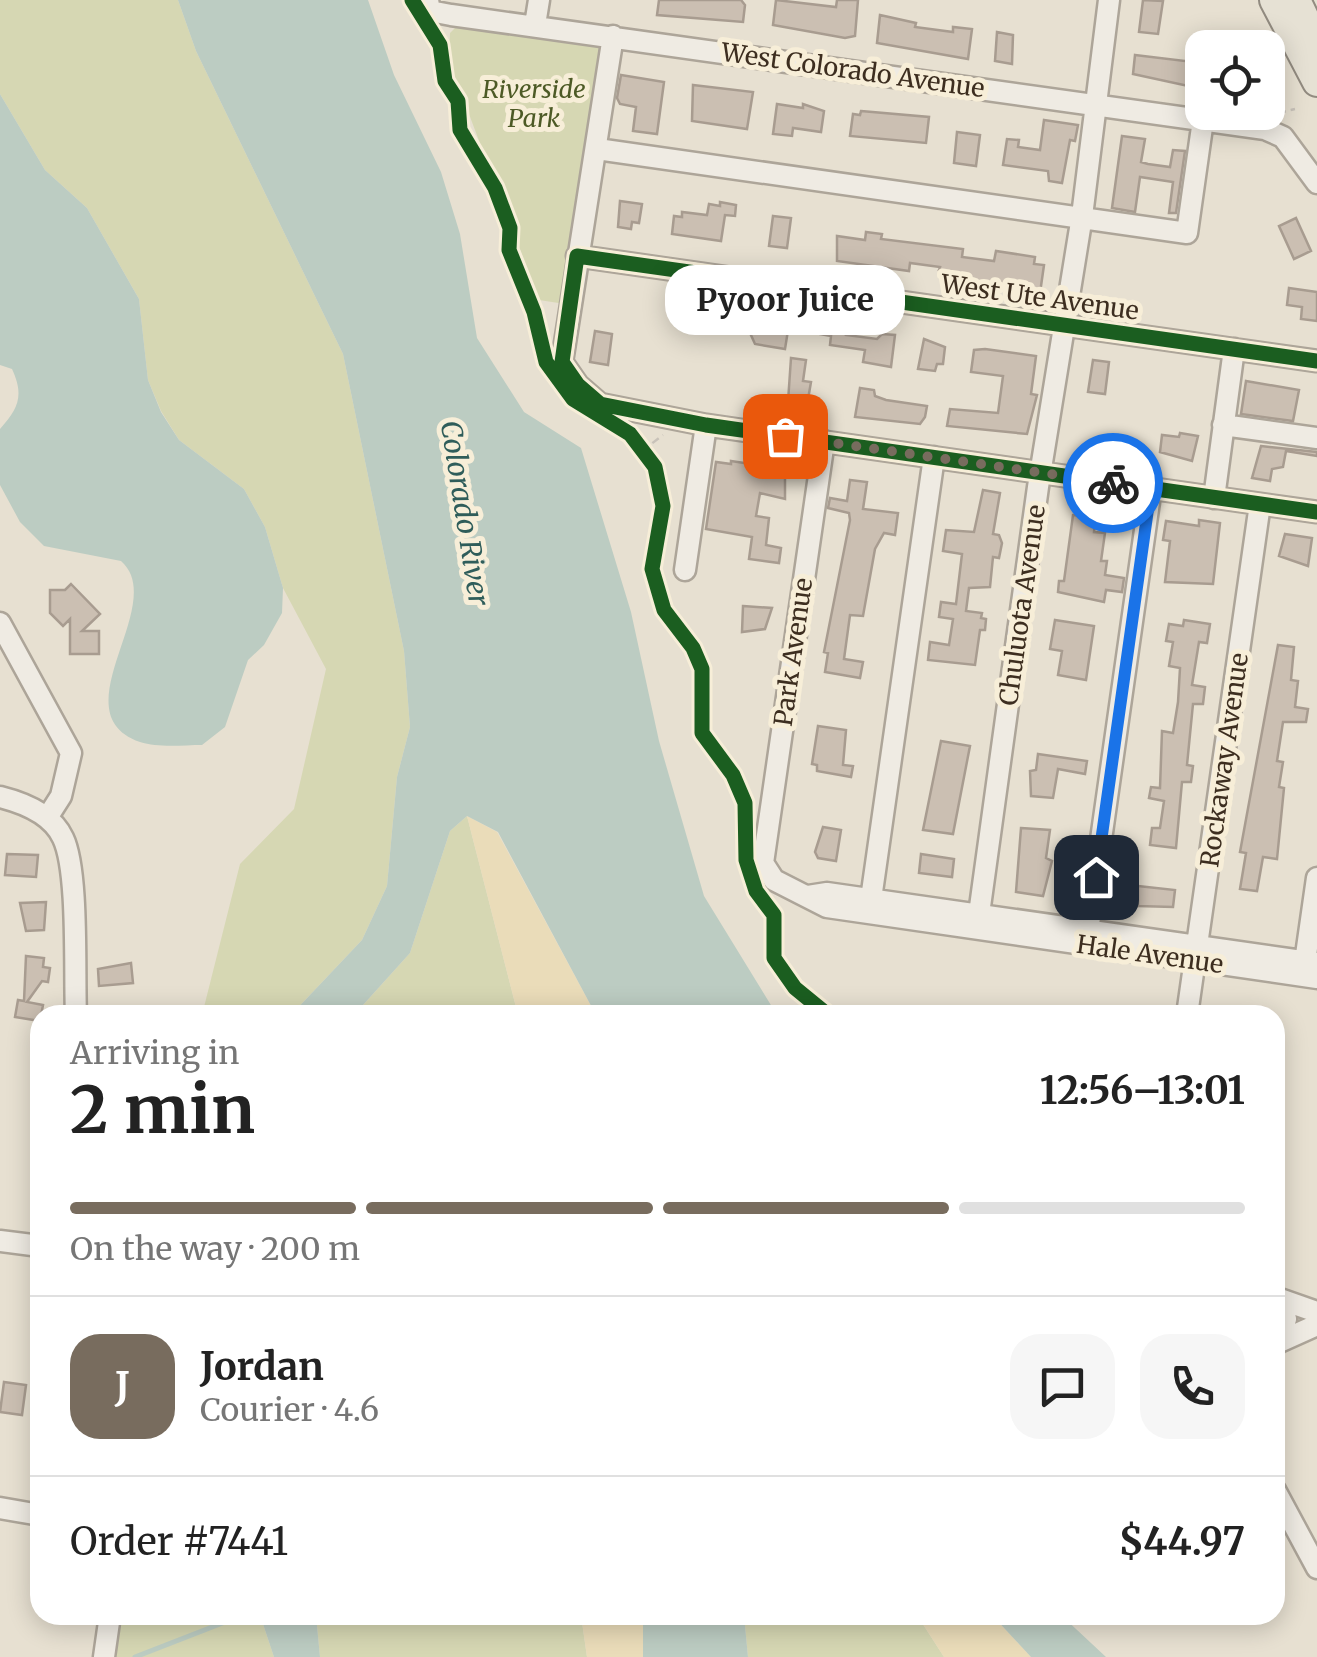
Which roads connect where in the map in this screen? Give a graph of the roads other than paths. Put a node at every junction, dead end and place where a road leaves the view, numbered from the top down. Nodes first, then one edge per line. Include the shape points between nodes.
1 (539, 0) edge
2 (1109, 0) edge
3 (1272, 0) edge
4 (1296, 0) edge
5 (429, 6) edge
6 (536, 25) junction
7 (613, 36) junction
8 (1317, 44) edge
9 (1317, 82) edge
10 (1097, 105) junction
11 (1185, 117) edge
12 (1202, 130) edge
13 (1282, 130) edge
14 (597, 149) junction
15 (1317, 183) edge
16 (1082, 216) junction
17 (577, 256) junction
18 (1066, 325) junction
19 (1234, 349) junction
20 (1317, 360) edge
21 (1224, 425) junction
22 (706, 432) junction
23 (1317, 438) edge
24 (824, 441) junction
25 (934, 457) junction
26 (1042, 472) junction
27 (1151, 488) junction
28 (1214, 498) junction
29 (1260, 504) junction
30 (1317, 512) edge
31 (685, 570) dead end
32 (0, 623) edge
33 (0, 797) edge
34 (46, 818) junction
35 (763, 863) joint
36 (1317, 878) edge
37 (808, 896) junction
38 (871, 898) junction
39 (978, 914) junction
40 (1088, 930) junction
41 (1195, 954) junction
42 (1313, 968) edge
43 (76, 1005) edge
44 (1188, 1005) edge
45 (0, 1241) edge
46 (30, 1245) edge
47 (1285, 1301) edge
48 (1317, 1312) edge
49 (1317, 1326) edge
50 (1285, 1340) edge
51 (0, 1508) edge
52 (1285, 1509) edge
53 (30, 1513) edge
54 (1317, 1568) edge
55 (109, 1625) edge
56 (104, 1657) edge

1 - 6 street
2 - 10 street, Chuluota Avenue
3 - 9 main road
4 - 8 main road
5 - 6 street, West Colorado Avenue
6 - 7 street, West Colorado Avenue
7 - 10 street, West Colorado Avenue
7 - 14 street
10 - 11 street, West Colorado Avenue
10 - 16 street, Chuluota Avenue
12 - 16 street via 1187,233
13 - 15 street, West Colorado Avenue
14 - 16 street
14 - 17 street
16 - 18 street, Chuluota Avenue
17 - 18 street, West Ute Avenue
17 - 22 street via 562,362 578,385 600,404
18 - 19 street, West Ute Avenue
18 - 26 street, Chuluota Avenue
19 - 20 street, West Ute Avenue
19 - 21 street
21 - 23 street
21 - 28 street
22 - 24 street
22 - 31 street
24 - 25 street
24 - 35 street, Park Avenue
25 - 26 street
25 - 38 street
26 - 27 street
26 - 39 street, Chuluota Avenue
27 - 28 street
27 - 40 street
28 - 29 street
29 - 30 street
29 - 41 street, Rockaway Avenue
32 - 34 street via 71,753 61,796
33 - 34 street
34 - 43 street via 63,838 70,868
35 - 37 street, Hale Avenue via 774,880
36 - 42 street
37 - 38 street, Hale Avenue
37 - 41 street, Hale Avenue via 828,908
38 - 39 street, Hale Avenue
39 - 40 street, Hale Avenue
40 - 41 street, Hale Avenue
41 - 42 street, Hale Avenue
41 - 44 street, Rockaway Avenue
45 - 46 street
47 - 48 street
49 - 50 street
51 - 53 street
52 - 54 street
55 - 56 street

